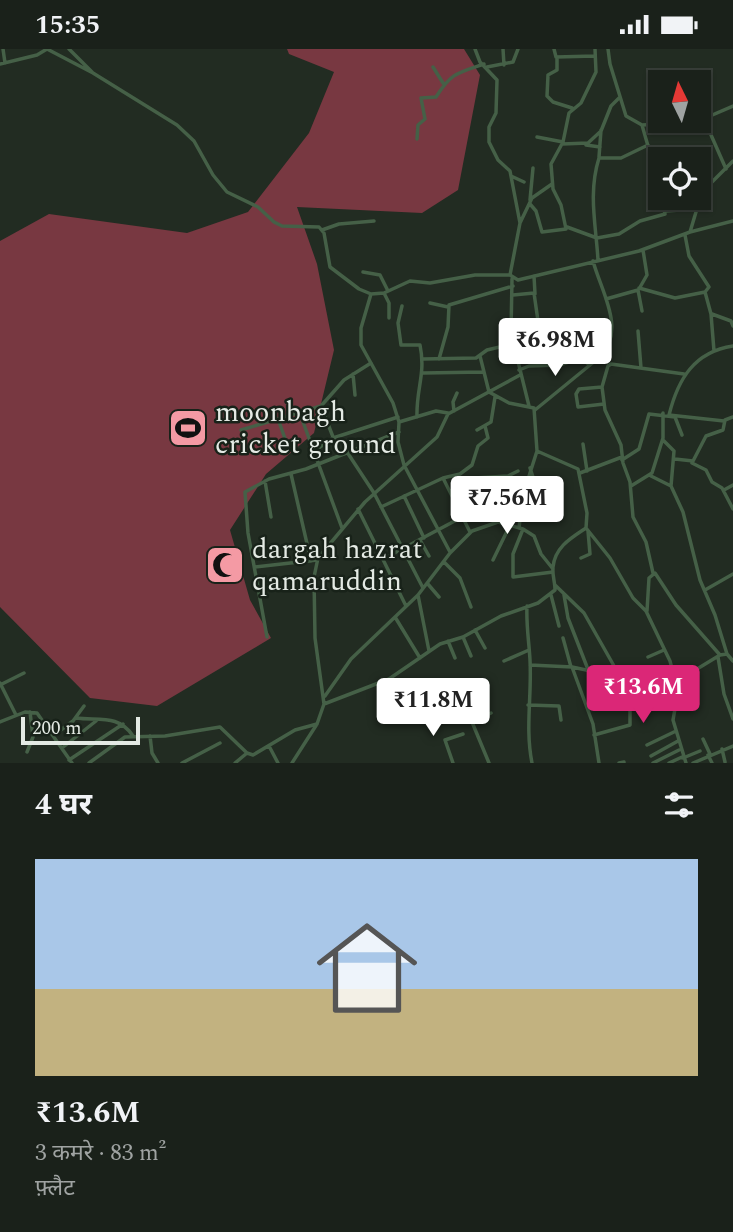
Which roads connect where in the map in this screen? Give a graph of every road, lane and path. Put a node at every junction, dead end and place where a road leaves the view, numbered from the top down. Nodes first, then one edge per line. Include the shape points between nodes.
1 (48, 49) edge
2 (69, 49) edge
3 (475, 49) edge
4 (503, 49) edge
5 (518, 49) edge
6 (554, 49) edge
7 (596, 49) edge
8 (608, 49) edge
9 (2, 50) edge
10 (595, 55) junction
11 (557, 57) junction
12 (3, 63) edge
13 (610, 64) junction
14 (504, 65) junction
15 (485, 66) junction
16 (598, 66) junction
17 (433, 67) dead end
18 (93, 73) junction
19 (443, 83) junction
20 (620, 97) junction
21 (733, 106) edge
22 (572, 108) junction
23 (711, 116) edge
24 (648, 124) edge
25 (642, 125) junction
26 (602, 128) junction
27 (710, 133) edge
28 (537, 137) dead end
29 (417, 139) dead end
30 (563, 143) junction
31 (586, 145) junction
32 (648, 145) joint
33 (600, 147) junction
34 (599, 158) junction
35 (733, 161) edge
36 (533, 168) dead end
37 (726, 169) junction
38 (511, 176) junction
39 (524, 182) dead end
40 (711, 183) edge
41 (552, 184) junction
42 (530, 202) junction
43 (681, 210) edge
44 (696, 210) edge
45 (666, 211) joint
46 (374, 221) dead end
47 (733, 221) edge
48 (520, 223) junction
49 (567, 227) junction
50 (322, 230) junction
51 (687, 233) junction
52 (597, 239) junction
53 (643, 250) junction
54 (595, 261) junction
55 (363, 272) dead end
56 (511, 277) junction
57 (534, 277) junction
58 (513, 286) junction
59 (639, 289) junction
60 (386, 292) junction
61 (705, 292) junction
62 (371, 294) junction
63 (534, 294) junction
64 (513, 295) junction
65 (606, 299) junction
66 (430, 303) dead end
67 (401, 306) dead end
68 (447, 307) junction
69 (642, 311) dead end
70 (711, 314) junction
71 (389, 318) dead end
72 (733, 326) edge
73 (539, 328) dead end
74 (638, 331) dead end
75 (512, 344) junction
76 (733, 346) edge
77 (714, 351) junction
78 (480, 356) junction
79 (601, 356) junction
80 (423, 359) junction
81 (439, 359) junction
82 (371, 363) junction
83 (590, 365) junction
84 (608, 365) junction
85 (641, 368) junction
86 (484, 372) junction
87 (520, 372) junction
88 (423, 373) junction
89 (354, 374) junction
90 (684, 374) junction
91 (573, 379) junction
92 (602, 387) junction
93 (579, 389) junction
94 (489, 392) junction
95 (457, 393) dead end
96 (355, 395) dead end
97 (495, 397) junction
98 (604, 404) junction
99 (321, 406) junction
100 (529, 406) junction
101 (535, 410) junction
102 (299, 411) junction
103 (454, 411) junction
104 (663, 413) junction
105 (448, 414) junction
106 (669, 415) junction
107 (417, 417) junction
108 (733, 417) edge
109 (278, 419) junction
110 (399, 420) junction
111 (724, 421) junction
112 (485, 426) junction
113 (241, 430) dead end
114 (477, 430) dead end
115 (399, 432) junction
116 (682, 435) dead end
117 (333, 438) junction
118 (663, 440) junction
119 (287, 444) dead end
120 (583, 444) dead end
121 (313, 451) junction
122 (347, 451) junction
123 (537, 451) junction
124 (340, 455) junction
125 (622, 458) junction
126 (675, 459) junction
127 (693, 461) junction
128 (318, 464) junction
129 (404, 465) junction
130 (530, 468) junction
131 (518, 471) dead end
132 (587, 471) junction
133 (291, 473) junction
134 (580, 473) junction
135 (510, 475) junction
136 (651, 476) junction
137 (443, 478) junction
138 (265, 481) junction
139 (733, 485) edge
140 (631, 486) junction
141 (671, 486) junction
142 (416, 489) junction
143 (724, 490) junction
144 (450, 492) junction
145 (374, 493) junction
146 (404, 496) junction
147 (483, 506) dead end
148 (381, 507) junction
149 (543, 507) dead end
150 (358, 509) junction
151 (733, 509) edge
152 (500, 511) dead end
153 (271, 517) dead end
154 (463, 517) junction
155 (510, 525) junction
156 (342, 528) junction
157 (521, 529) junction
158 (587, 529) junction
159 (438, 531) junction
160 (470, 532) junction
161 (422, 539) junction
162 (403, 549) junction
163 (450, 552) junction
164 (429, 556) dead end
165 (581, 558) dead end
166 (383, 559) junction
167 (493, 560) dead end
168 (311, 561) junction
169 (317, 561) junction
170 (444, 562) junction
171 (255, 567) junction
172 (553, 570) junction
173 (653, 573) junction
174 (733, 574) edge
175 (427, 583) junction
176 (555, 585) junction
177 (423, 588) junction
178 (705, 590) junction
179 (418, 594) junction
180 (551, 595) junction
181 (564, 595) junction
182 (439, 597) dead end
183 (406, 605) junction
184 (527, 606) junction
185 (471, 607) dead end
186 (647, 613) junction
187 (395, 617) junction
188 (559, 626) dead end
189 (475, 630) junction
190 (267, 637) dead end
191 (463, 637) junction
192 (563, 638) dead end
193 (448, 641) junction
194 (485, 648) dead end
195 (529, 650) junction
196 (664, 650) junction
197 (429, 651) junction
198 (727, 654) junction
199 (471, 656) dead end
200 (719, 656) junction
201 (648, 657) dead end
202 (419, 658) junction
203 (455, 658) dead end
204 (503, 661) dead end
205 (733, 661) edge
206 (530, 665) junction
207 (571, 667) junction
208 (589, 672) junction
209 (24, 673) dead end
210 (618, 673) junction
211 (635, 676) junction
212 (675, 677) junction
213 (648, 679) junction
214 (0, 684) edge
215 (636, 696) junction
216 (324, 697) junction
217 (324, 704) junction
218 (528, 705) junction
219 (85, 706) dead end
220 (467, 710) dead end
221 (30, 712) junction
222 (491, 713) dead end
223 (16, 715) junction
224 (76, 718) junction
225 (733, 719) edge
226 (96, 720) junction
227 (561, 720) dead end
228 (0, 722) edge
229 (472, 722) junction
230 (123, 724) junction
231 (317, 724) junction
232 (676, 731) junction
233 (463, 734) dead end
234 (54, 735) junction
235 (594, 735) junction
236 (133, 736) junction
237 (149, 736) junction
238 (703, 739) dead end
239 (678, 741) junction
240 (95, 742) junction
241 (220, 743) dead end
242 (647, 745) dead end
243 (269, 746) junction
244 (733, 746) edge
245 (62, 748) junction
246 (722, 749) junction
247 (680, 750) junction
248 (700, 751) dead end
249 (27, 752) dead end
250 (247, 753) junction
251 (101, 754) junction
252 (709, 754) junction
253 (651, 756) dead end
254 (684, 759) edge
255 (71, 761) edge
256 (725, 762) edge
257 (89, 763) edge
258 (103, 763) edge
259 (158, 763) edge
260 (182, 763) edge
261 (234, 763) edge
262 (278, 763) edge
263 (292, 763) edge
264 (453, 763) edge
265 (489, 763) edge
266 (532, 763) edge
267 (599, 763) edge
268 (653, 763) edge
269 (669, 763) edge
270 (693, 763) edge
271 (712, 763) edge

1 - 12 street
1 - 18 street
2 - 18 street
3 - 15 street
4 - 14 street
5 - 14 street via 515,61
6 - 11 street
7 - 10 street
8 - 13 street
9 - 12 street
10 - 11 street
10 - 16 street
11 - 22 street via 557,70 548,75 547,96
13 - 16 street
13 - 20 street
14 - 15 street
15 - 19 street via 462,71
15 - 38 street via 497,80 489,142
16 - 22 street via 581,103
17 - 19 street
18 - 50 street via 185,132 227,191 258,207 279,225
19 - 29 street via 436,96 420,98 425,119 418,125
20 - 25 street via 628,118
20 - 26 street
21 - 23 street
22 - 30 street
24 - 25 street
25 - 32 street
26 - 31 street
26 - 33 street
27 - 37 street
28 - 30 street
30 - 31 street
30 - 41 street via 551,161
31 - 33 street
32 - 34 street via 621,158
33 - 34 street
34 - 52 street via 593,196
35 - 37 street
36 - 42 street
37 - 40 street
38 - 39 street
38 - 48 street
41 - 42 street
41 - 49 street
42 - 48 street
42 - 49 street via 542,232
43 - 45 street
44 - 51 street
45 - 52 street
46 - 50 street
47 - 51 street
48 - 56 street
49 - 52 street
50 - 62 street via 330,267
51 - 53 street
51 - 61 street via 689,256 709,287
52 - 54 street
53 - 54 street
53 - 59 street via 647,275
54 - 57 street
54 - 65 street
55 - 60 street via 380,275
56 - 57 street
56 - 58 street
56 - 60 street via 410,281
57 - 63 street
58 - 64 street
58 - 68 street
59 - 61 street via 675,298
59 - 65 street
59 - 69 street
60 - 62 street
60 - 71 street
61 - 70 street
62 - 82 street via 360,337
63 - 64 street
63 - 73 street
64 - 75 street
65 - 79 street via 612,328
66 - 68 street
67 - 80 street via 401,345 420,345
68 - 81 street via 448,327
70 - 72 street
70 - 77 street
74 - 85 street
75 - 78 street
75 - 87 street
76 - 77 street
77 - 90 street
78 - 81 street
78 - 86 street
79 - 83 street
79 - 84 street
80 - 81 street
80 - 88 street
82 - 89 street
82 - 110 street
83 - 87 street via 580,358 560,365 530,366
83 - 91 street
84 - 85 street
84 - 92 street
85 - 90 street
86 - 88 street
86 - 94 street
87 - 94 street
87 - 100 street
88 - 107 street
89 - 96 street
89 - 99 street
90 - 106 street
91 - 93 street
91 - 101 street
92 - 93 street
92 - 98 street
93 - 98 street via 578,407
94 - 97 street
94 - 103 street
95 - 103 street
97 - 100 street
97 - 112 street via 492,420
98 - 125 street
99 - 102 street
99 - 117 street
100 - 101 street
101 - 123 street
102 - 109 street
102 - 121 street
103 - 105 street
104 - 106 street
104 - 118 street
104 - 125 street via 648,415 639,449
105 - 107 street via 440,411
105 - 129 street via 437,437
106 - 111 street
106 - 116 street via 677,419
107 - 110 street
108 - 111 street
109 - 113 street
109 - 119 street
110 - 115 street
110 - 117 street
111 - 127 street via 723,430 706,436
112 - 114 street
112 - 137 street via 488,438 478,446 472,465 459,475
115 - 122 street
115 - 129 street
117 - 121 street
117 - 124 street
118 - 126 street via 673,448
118 - 136 street
120 - 132 street
121 - 128 street
122 - 124 street
122 - 145 street
123 - 130 street
123 - 134 street via 572,464
124 - 128 street
125 - 132 street
125 - 140 street
126 - 127 street
126 - 141 street
127 - 143 street
128 - 133 street
128 - 156 street
129 - 142 street
129 - 145 street
130 - 149 street
130 - 157 street
131 - 135 street
132 - 134 street
133 - 138 street
133 - 168 street
134 - 158 street
135 - 144 street via 474,478
135 - 152 street via 498,495
136 - 140 street
136 - 141 street
137 - 142 street
137 - 144 street
138 - 153 street
138 - 171 street via 243,496
139 - 143 street
140 - 173 street via 633,517 644,537
141 - 178 street via 684,514
142 - 146 street
142 - 159 street
143 - 151 street
144 - 154 street
145 - 148 street
145 - 150 street
146 - 148 street
146 - 161 street
147 - 154 street
148 - 162 street
150 - 156 street
150 - 166 street
154 - 159 street
154 - 160 street
155 - 157 street
155 - 160 street via 491,523
155 - 167 street
156 - 169 street
157 - 172 street via 534,536
157 - 172 street via 513,554 513,577
158 - 165 street via 590,554
158 - 172 street via 564,543
158 - 186 street
159 - 161 street
159 - 163 street
160 - 163 street
161 - 162 street
161 - 164 street
162 - 166 street
162 - 177 street
163 - 170 street
166 - 183 street
168 - 169 street
168 - 171 street
169 - 216 street via 315,638
170 - 175 street
170 - 185 street via 460,578
171 - 190 street
172 - 176 street
173 - 186 street
173 - 200 street via 659,574 676,605
174 - 178 street
175 - 177 street
175 - 182 street
176 - 180 street
176 - 181 street
177 - 179 street
178 - 198 street
179 - 183 street
179 - 197 street
180 - 184 street
180 - 188 street
181 - 208 street
181 - 210 street via 584,613
183 - 187 street
184 - 189 street
184 - 195 street
186 - 196 street
187 - 202 street
187 - 216 street via 351,659
189 - 191 street
189 - 194 street
191 - 193 street
191 - 199 street
192 - 207 street
193 - 197 street
193 - 203 street
195 - 204 street
195 - 206 street
196 - 201 street
196 - 212 street
197 - 202 street
198 - 200 street
198 - 205 street
200 - 212 street via 691,675 680,680
200 - 225 street
202 - 217 street via 378,685
206 - 207 street
206 - 218 street
207 - 208 street
207 - 235 street
208 - 210 street
209 - 214 street
210 - 211 street
211 - 213 street
211 - 215 street
212 - 213 street
212 - 232 street
213 - 215 street via 645,694
214 - 223 street
215 - 235 street via 630,703 630,725
216 - 217 street
217 - 231 street
218 - 227 street via 559,706
218 - 266 street
219 - 224 street
220 - 229 street
221 - 223 street
221 - 234 street via 41,716
221 - 249 street via 33,737
222 - 229 street
223 - 228 street
224 - 226 street
224 - 234 street
226 - 230 street
226 - 245 street
229 - 265 street
230 - 236 street
230 - 240 street
231 - 243 street via 295,730
231 - 263 street
232 - 239 street
232 - 242 street
233 - 264 street via 445,740
234 - 245 street
235 - 267 street
236 - 237 street
236 - 251 street
237 - 250 street via 219,727
237 - 259 street
238 - 252 street
239 - 247 street
239 - 253 street
240 - 251 street
240 - 255 street
241 - 260 street
243 - 250 street
243 - 262 street
244 - 246 street
245 - 255 street
246 - 252 street
246 - 256 street
247 - 254 street
247 - 268 street
248 - 254 street
250 - 261 street
251 - 257 street
251 - 258 street
252 - 270 street
252 - 271 street
254 - 269 street

